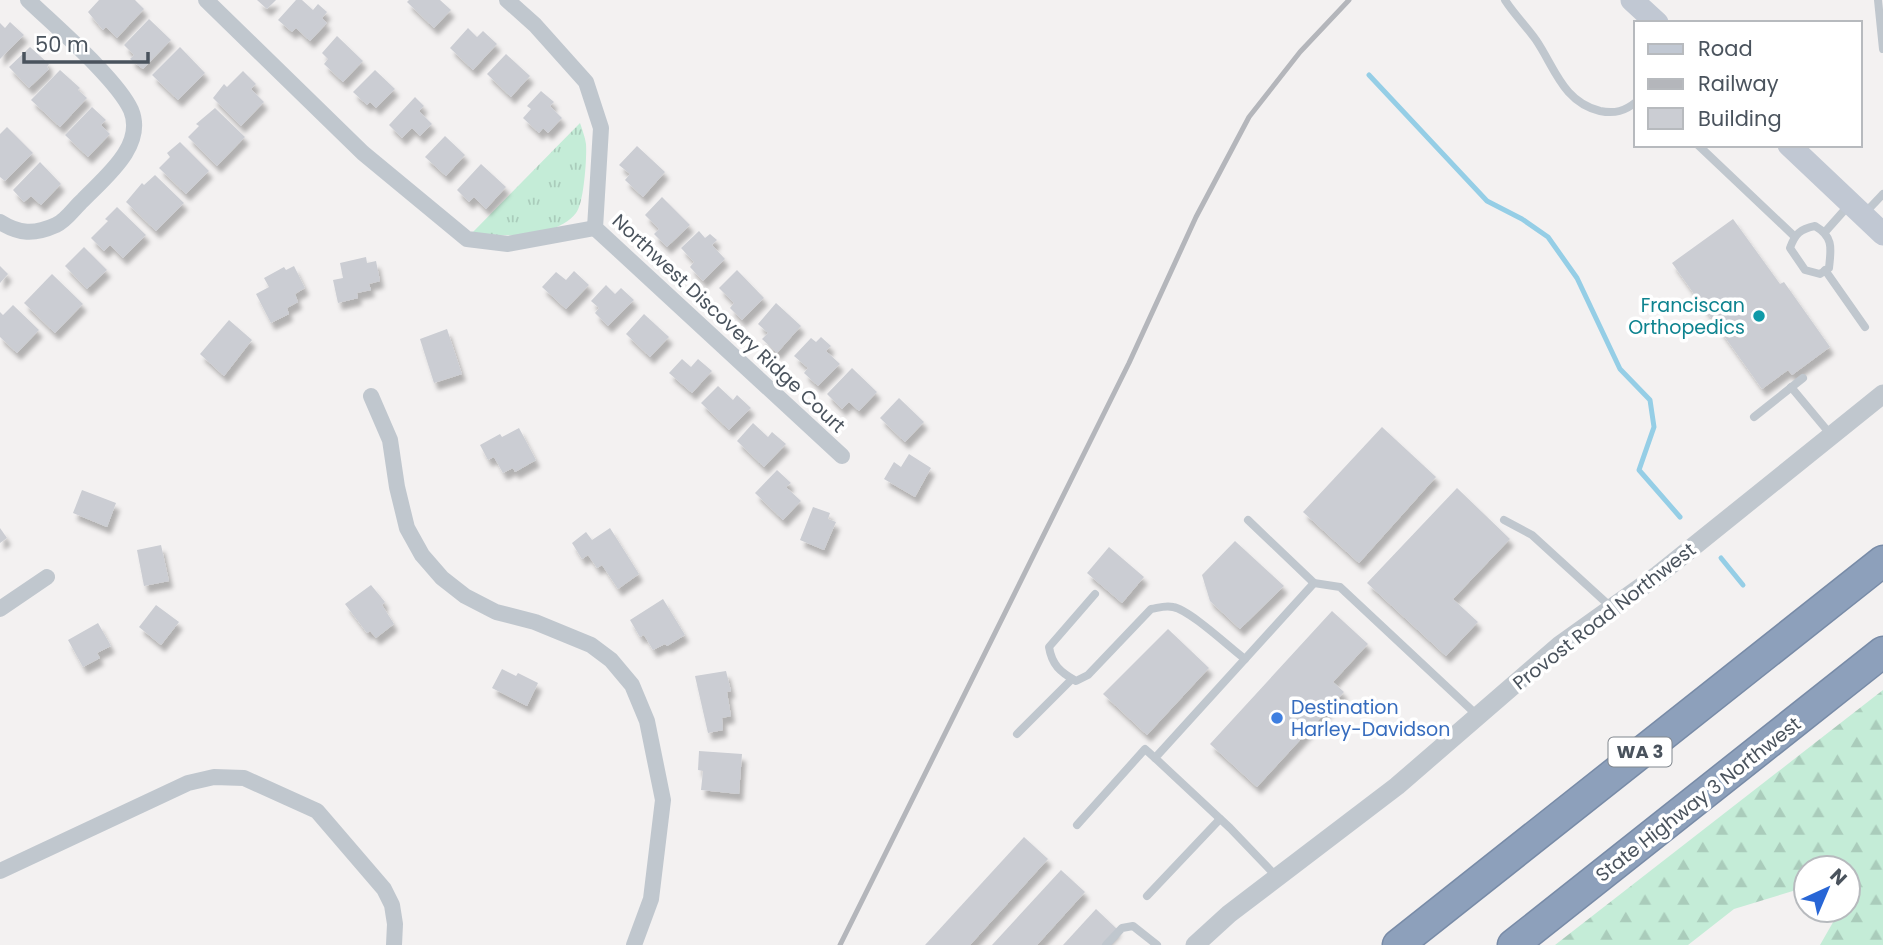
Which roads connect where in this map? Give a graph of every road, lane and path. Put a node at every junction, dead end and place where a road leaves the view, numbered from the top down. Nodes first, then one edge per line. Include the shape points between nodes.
1 (29, 0) edge
2 (206, 0) edge
3 (507, 0) edge
4 (1505, 0) edge
5 (1632, 0) edge
6 (1878, 0) edge
7 (1655, 21) edge
8 (1883, 49) edge
9 (1634, 103) edge
10 (1700, 147) edge
11 (1791, 147) edge
12 (1883, 194) edge
13 (1857, 209) junction
14 (0, 222) edge
15 (595, 228) junction
16 (1825, 232) junction
17 (1883, 234) edge
18 (1794, 236) junction
19 (1825, 270) junction
20 (1865, 327) dead end
21 (1803, 378) dead end
22 (1791, 387) junction
23 (1883, 394) edge
24 (372, 396) dead end
25 (1754, 417) dead end
26 (1831, 435) junction
27 (842, 456) dead end
28 (1248, 520) dead end
29 (1504, 520) dead end
30 (1883, 561) edge
31 (47, 578) dead end
32 (1314, 583) junction
33 (1095, 594) dead end
34 (1612, 608) junction
35 (0, 609) edge
36 (1883, 652) edge
37 (1245, 659) junction
38 (1072, 679) junction
39 (1478, 716) junction
40 (1017, 734) dead end
41 (1155, 758) junction
42 (1220, 819) junction
43 (1077, 825) dead end
44 (0, 871) edge
45 (1277, 877) junction
46 (1147, 896) dead end
47 (394, 945) edge
48 (634, 945) edge
49 (1106, 945) edge
50 (1157, 945) edge
51 (1195, 945) edge
52 (1398, 945) edge
53 (1513, 945) edge

1 - 14 street via 112,83 132,111 133,136 122,159 58,225 15,231
2 - 15 street via 363,153 467,239 508,244
3 - 15 street, Northwest Discovery Ridge Court via 586,82 601,128
4 - 9 lane via 1575,99 1617,113
5 - 7 main road
6 - 8 lane
10 - 18 lane
11 - 13 main road
12 - 13 lane
13 - 16 lane
13 - 17 main road
15 - 27 street, Northwest Discovery Ridge Court
16 - 18 lane via 1815,226
16 - 19 lane via 1831,246
18 - 19 lane via 1790,248 1805,270 1820,274
19 - 20 lane
21 - 22 lane
22 - 25 lane
22 - 26 lane
23 - 26 street, Provost Road Northwest
24 - 48 street via 390,440 407,528 442,578 496,612 591,645 632,685 647,722 663,800 651,900
26 - 34 street, Provost Road Northwest
28 - 32 lane
29 - 34 lane via 1532,535
30 - 52 highway, WA 3
31 - 35 street
32 - 37 lane
32 - 39 lane via 1340,587
33 - 38 lane via 1049,648 1051,660
34 - 39 street, Provost Road Northwest via 1560,645
36 - 53 highway, State Highway 3 Northwest
37 - 38 lane via 1193,618 1176,607 1164,606 1151,609 1088,675
37 - 41 lane
38 - 40 lane
39 - 45 street, Provost Road Northwest via 1397,786
41 - 42 lane
41 - 43 lane via 1145,749
42 - 45 lane
42 - 46 lane
44 - 47 street via 188,783 214,776 244,778 317,811 384,889 394,915
45 - 51 street, Provost Road Northwest
49 - 50 lane via 1122,928 1133,926

